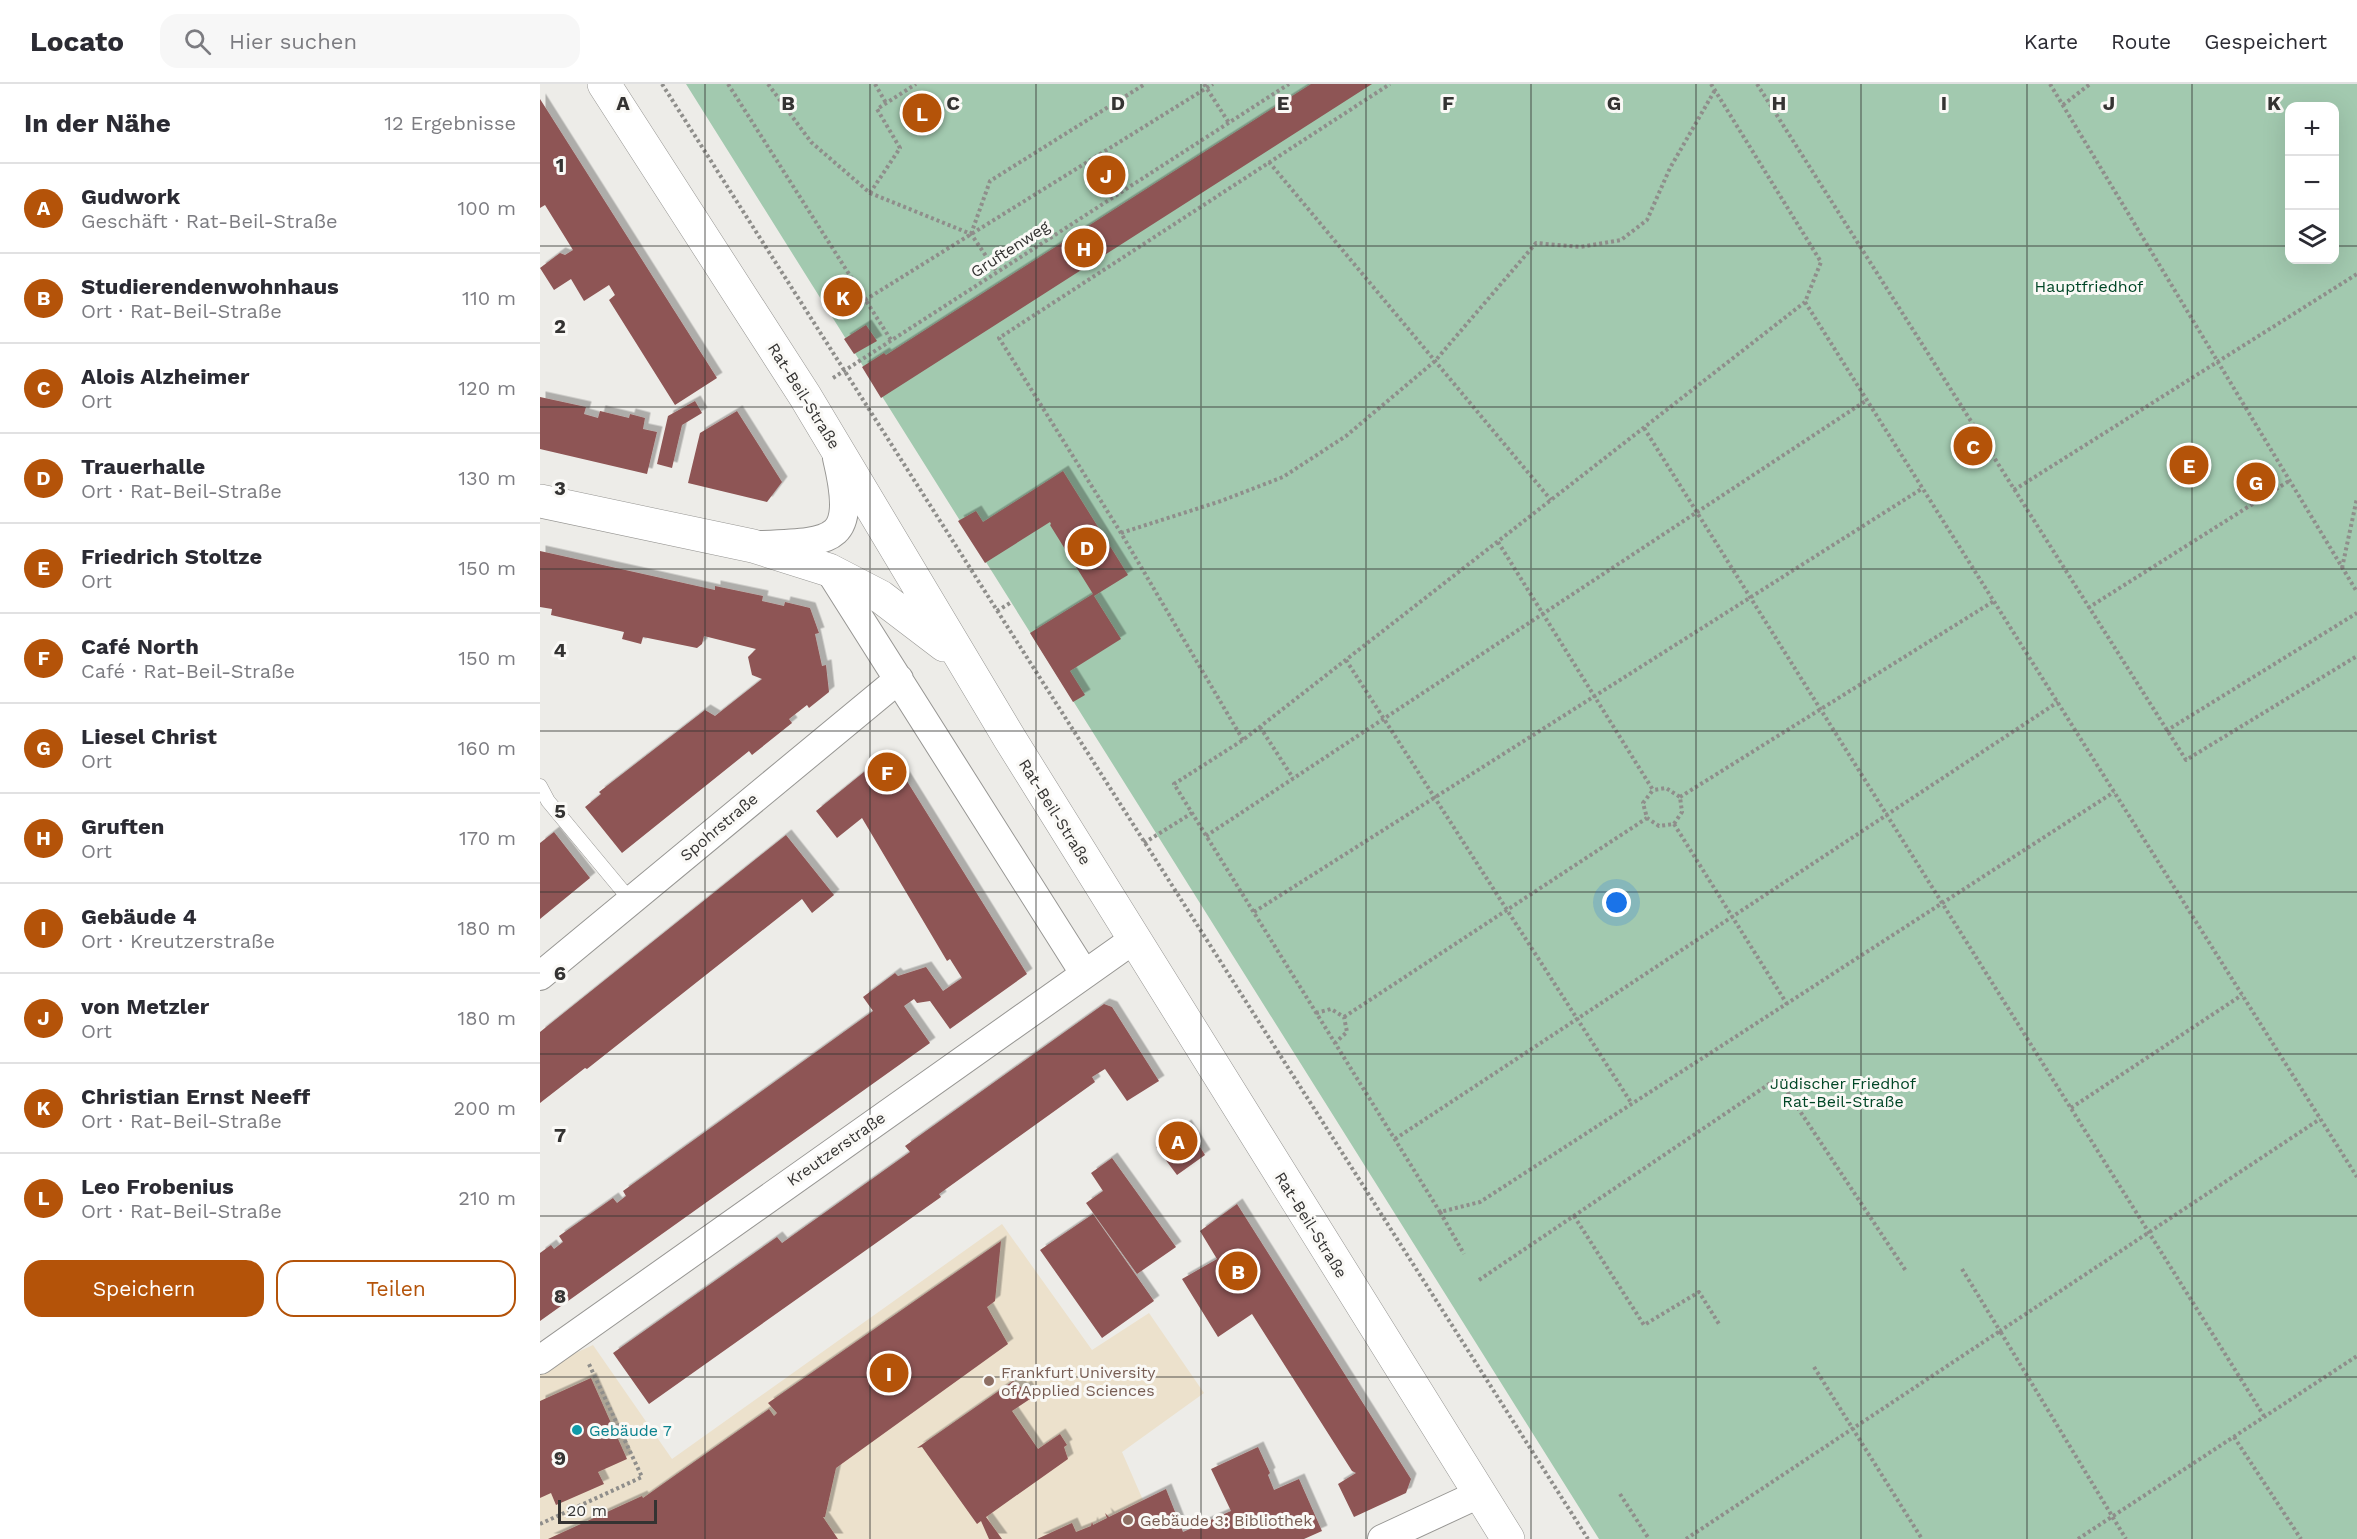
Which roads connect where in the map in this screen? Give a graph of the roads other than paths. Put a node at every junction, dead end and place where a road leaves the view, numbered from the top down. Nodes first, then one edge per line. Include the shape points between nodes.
1 (604, 84) edge
2 (834, 446) junction
3 (540, 501) edge
4 (753, 546) junction
5 (829, 570) junction
6 (963, 662) junction
7 (898, 679) junction
8 (540, 786) edge
9 (631, 901) junction
10 (1133, 940) junction
11 (1084, 973) junction
12 (540, 976) edge
13 (540, 1360) edge
14 (1479, 1494) junction
15 (1382, 1539) edge
16 (1508, 1539) edge

1 - 2 main road, Rat-Beil-Straße
2 - 4 street via 846,492 846,515 834,533 815,543
2 - 6 main road, Rat-Beil-Straße
3 - 4 main road
4 - 5 main road
5 - 6 main road via 881,597
5 - 7 street
6 - 10 main road, Rat-Beil-Straße
7 - 9 street, Spohrstraße
7 - 11 street
8 - 9 lane via 548,801
9 - 12 street, Spohrstraße
10 - 11 street, Kreutzerstraße
10 - 14 main road, Rat-Beil-Straße
11 - 13 street, Kreutzerstraße
14 - 15 street
14 - 16 main road, Rat-Beil-Straße

